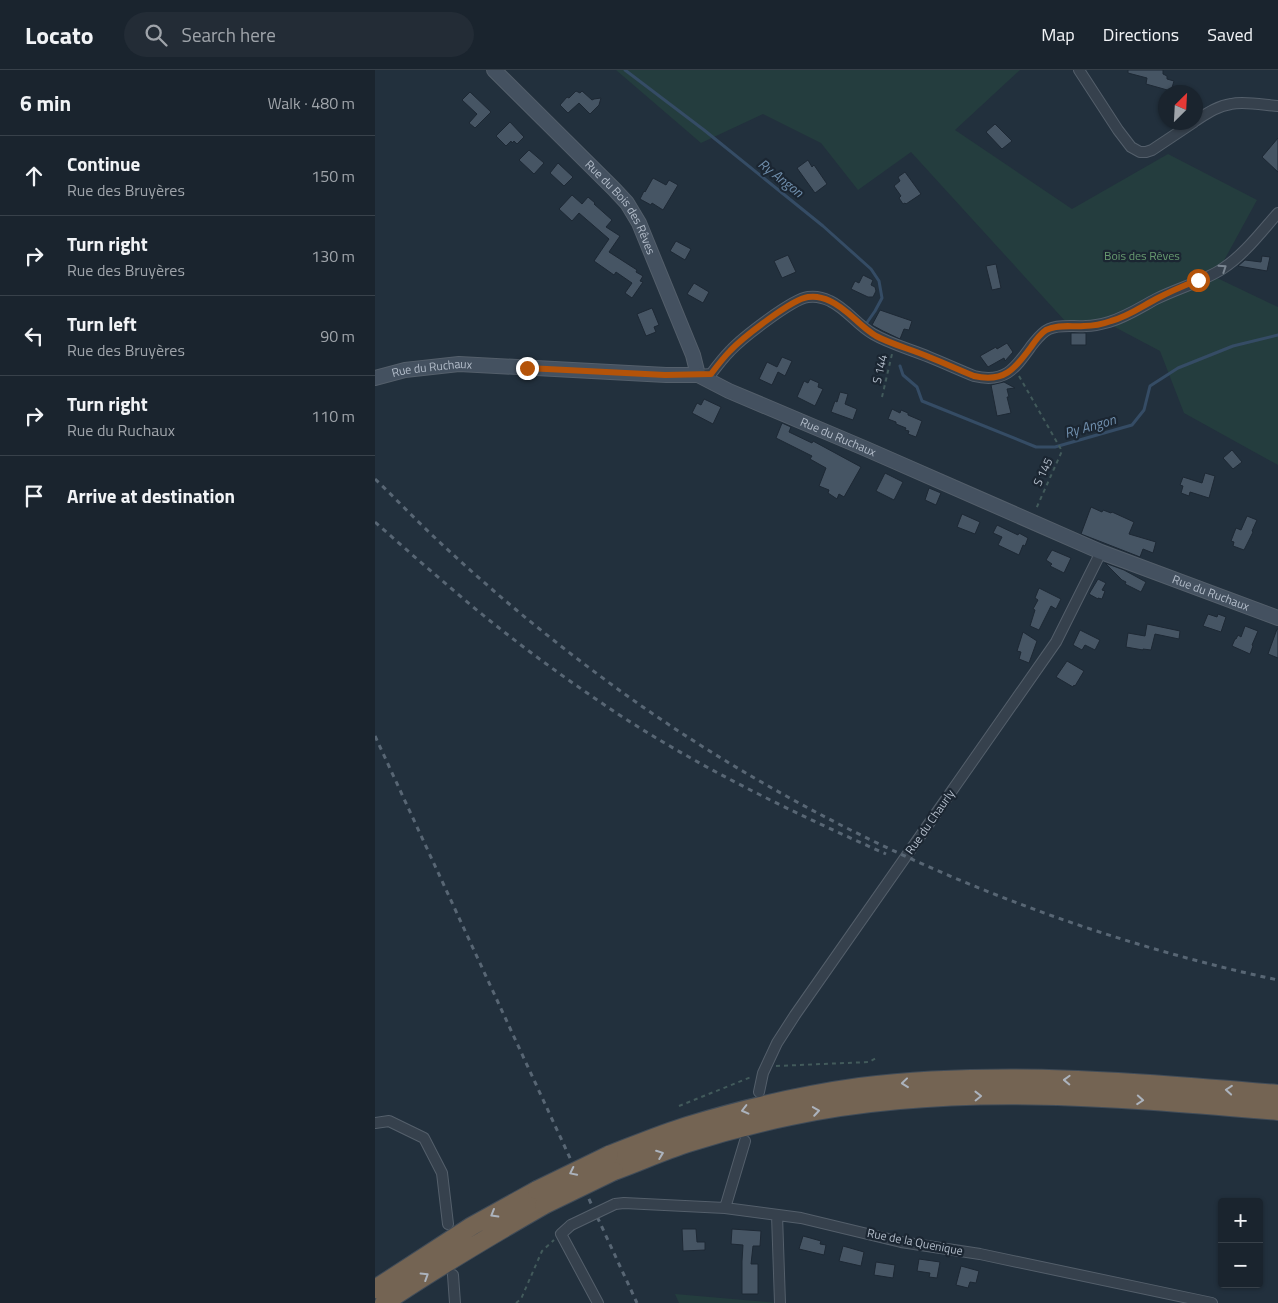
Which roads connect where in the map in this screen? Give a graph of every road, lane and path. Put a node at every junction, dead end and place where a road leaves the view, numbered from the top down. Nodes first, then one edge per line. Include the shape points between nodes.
1 (494, 70) edge
2 (1079, 70) edge
3 (1278, 106) edge
4 (1203, 117) edge
5 (1183, 130) edge
6 (1278, 213) edge
7 (895, 344) junction
8 (1015, 368) junction
9 (697, 375) junction
10 (375, 378) edge
11 (882, 397) dead end
12 (1039, 501) dead end
13 (1101, 552) junction
14 (1278, 618) edge
15 (878, 1057) dead end
16 (763, 1073) junction
17 (759, 1092) dead end
18 (1278, 1094) edge
19 (679, 1106) dead end
20 (1278, 1111) edge
21 (375, 1123) edge
22 (745, 1141) dead end
23 (612, 1163) junction
24 (540, 1198) junction
25 (725, 1208) junction
26 (777, 1215) junction
27 (449, 1224) dead end
28 (561, 1234) junction
29 (453, 1274) dead end
30 (375, 1289) edge
31 (384, 1303) edge
32 (455, 1303) edge
33 (516, 1303) edge
34 (598, 1303) edge
35 (780, 1303) edge
36 (1213, 1303) edge

1 - 9 street, Rue du Bois des Rêves via 627,203 654,258 693,355
2 - 5 street via 1135,150 1152,150
3 - 4 street via 1233,103
8 -> 6 street via 1045,331 1111,321 1223,268 1245,251
7 - 8 street via 982,378 1003,376
7 - 9 street via 870,332 830,301 808,297 789,306 747,336 711,374
7 - 11 path, S 144
8 - 12 path, S 145 via 1062,451
9 - 10 street, Rue du Ruchaux via 459,364 405,370
9 - 13 street, Rue du Ruchaux
13 - 14 street, Rue du Ruchaux
13 - 16 street, Rue du Chaurly via 1056,642 795,1016
15 - 16 path via 869,1062 773,1066
16 - 17 street, Rue du Chaurly
16 - 19 path
18 -> 23 highway via 1106,1081 1007,1078 939,1080 859,1088 791,1099 686,1126
23 -> 20 highway via 791,1115 941,1096 1103,1098
21 - 27 street via 389,1121 424,1138 443,1173
22 - 25 street
23 - 24 highway, bridge
24 -> 30 highway via 472,1226
31 -> 24 highway via 482,1241
25 - 26 street, Rue de la Quenique
25 - 28 street, Rue de la Quenique, bridge via 615,1204 571,1225
26 - 35 street
26 - 36 street, Rue de la Quenique
28 - 33 path via 542,1251 521,1299
28 - 34 street
29 - 32 street

